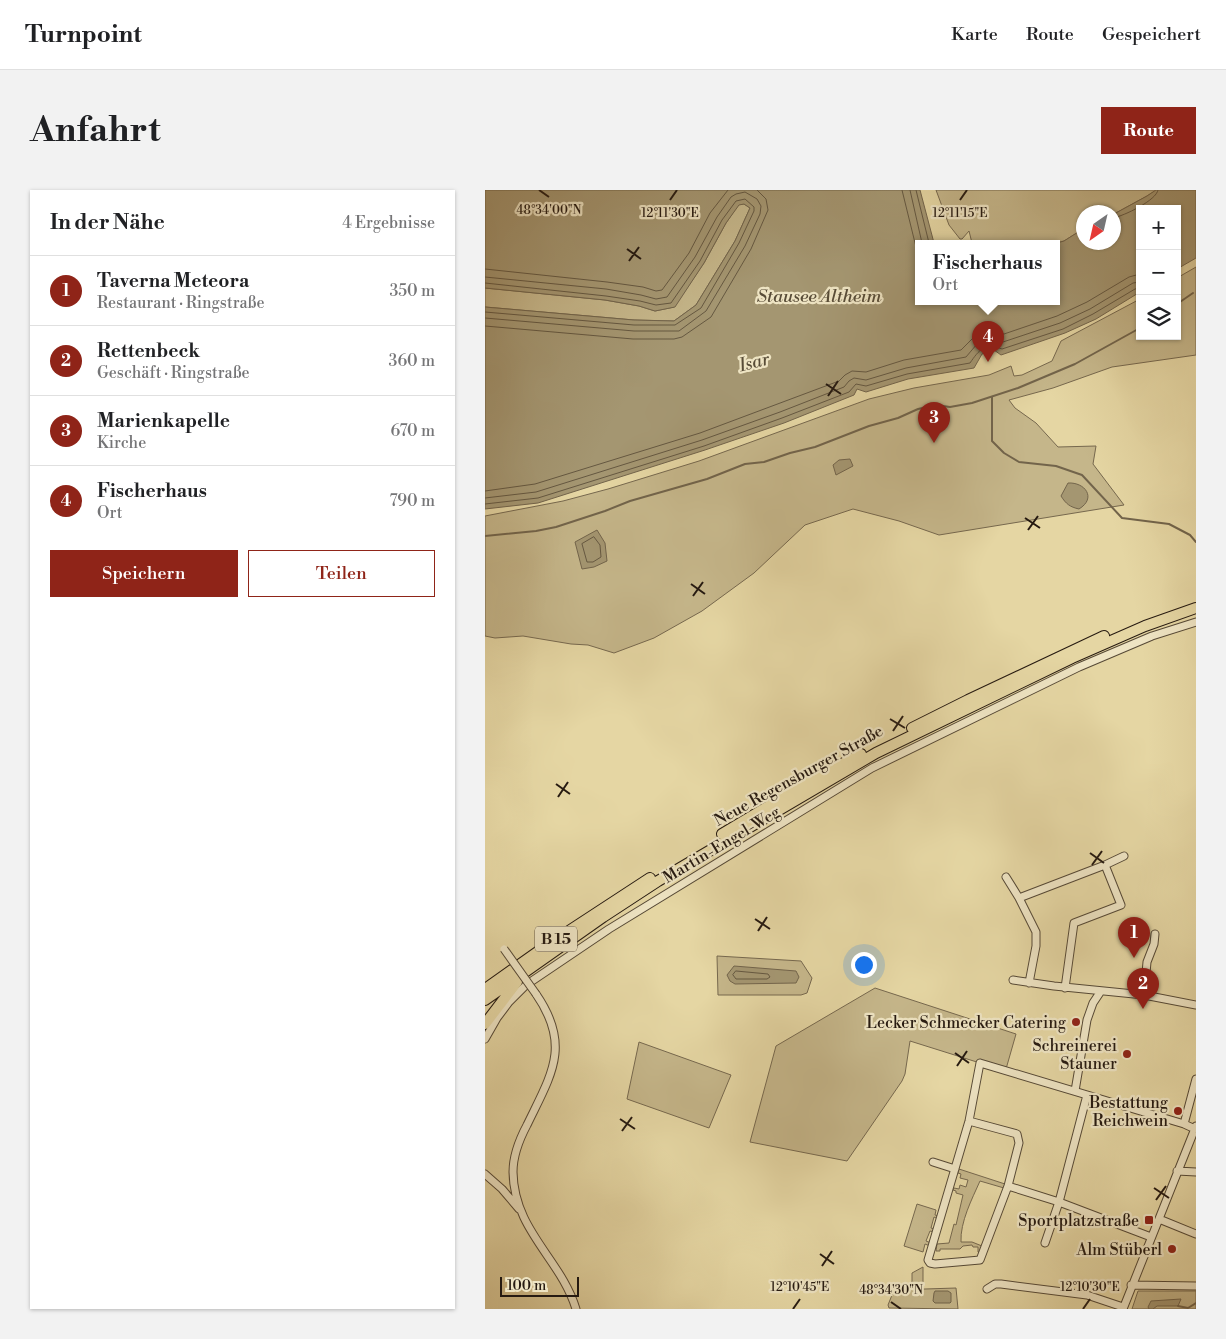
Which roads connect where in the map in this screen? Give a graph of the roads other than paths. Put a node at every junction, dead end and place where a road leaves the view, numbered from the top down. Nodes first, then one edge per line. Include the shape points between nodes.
1 (1196, 600) edge
2 (1196, 608) edge
3 (1196, 622) edge
4 (1123, 856) dead end
5 (1105, 865) junction
6 (1006, 877) dead end
7 (1019, 898) junction
8 (1155, 934) dead end
9 (505, 950) dead end
10 (528, 970) junction
11 (1013, 980) dead end
12 (1029, 983) junction
13 (486, 988) edge
14 (1065, 988) junction
15 (1101, 991) junction
16 (1143, 995) junction
17 (485, 1000) edge
18 (1196, 1005) edge
19 (485, 1024) edge
20 (485, 1039) edge
21 (1196, 1079) edge
22 (1075, 1091) junction
23 (1087, 1095) junction
24 (969, 1122) junction
25 (1184, 1124) junction
26 (1195, 1127) edge
27 (933, 1162) dead end
28 (955, 1169) junction
29 (1177, 1171) junction
30 (1196, 1172) edge
31 (485, 1174) edge
32 (1008, 1186) junction
33 (1059, 1202) junction
34 (521, 1212) junction
35 (1159, 1219) junction
36 (1196, 1234) edge
37 (1151, 1237) junction
38 (1045, 1243) dead end
39 (1131, 1285) junction
40 (1196, 1286) edge
41 (987, 1289) dead end
42 (1123, 1308) edge
43 (576, 1309) edge

1 - 13 highway, Neue Regensburger Straße / B 15 via 1067,652 819,776 624,893
2 - 10 highway, B 15 via 1072,658 875,754 657,881
3 - 20 street, Martin-Engel-Weg via 1152,636 1079,667 872,768 609,929 526,985 509,1002
4 - 5 street
5 - 7 street
5 - 14 street via 1121,904 1075,923
6 - 7 street
7 - 12 street via 1036,932
8 - 16 street
9 - 34 street, bridge via 548,1013 555,1050 550,1076 520,1138 515,1156 514,1179
10 - 17 highway, B 15
10 - 19 highway
11 - 12 street
12 - 14 street
14 - 15 street
15 - 16 street
15 - 22 street via 1087,1020
16 - 18 street
21 - 25 street
22 - 23 street
22 - 24 street via 980,1064
23 - 25 street
23 - 33 street
24 - 28 street
24 - 32 street via 1017,1134 1019,1143
25 - 26 street
26 - 29 street
27 - 28 street
28 - 32 street via 928,1260 935,1264 980,1260
29 - 30 street
29 - 35 street
31 - 34 street
32 - 33 street
33 - 37 street
33 - 38 street
34 - 43 street via 568,1289
35 - 36 street
35 - 37 street
37 - 39 street
39 - 40 street
39 - 42 street
41 - 42 street via 1001,1284 1087,1295

